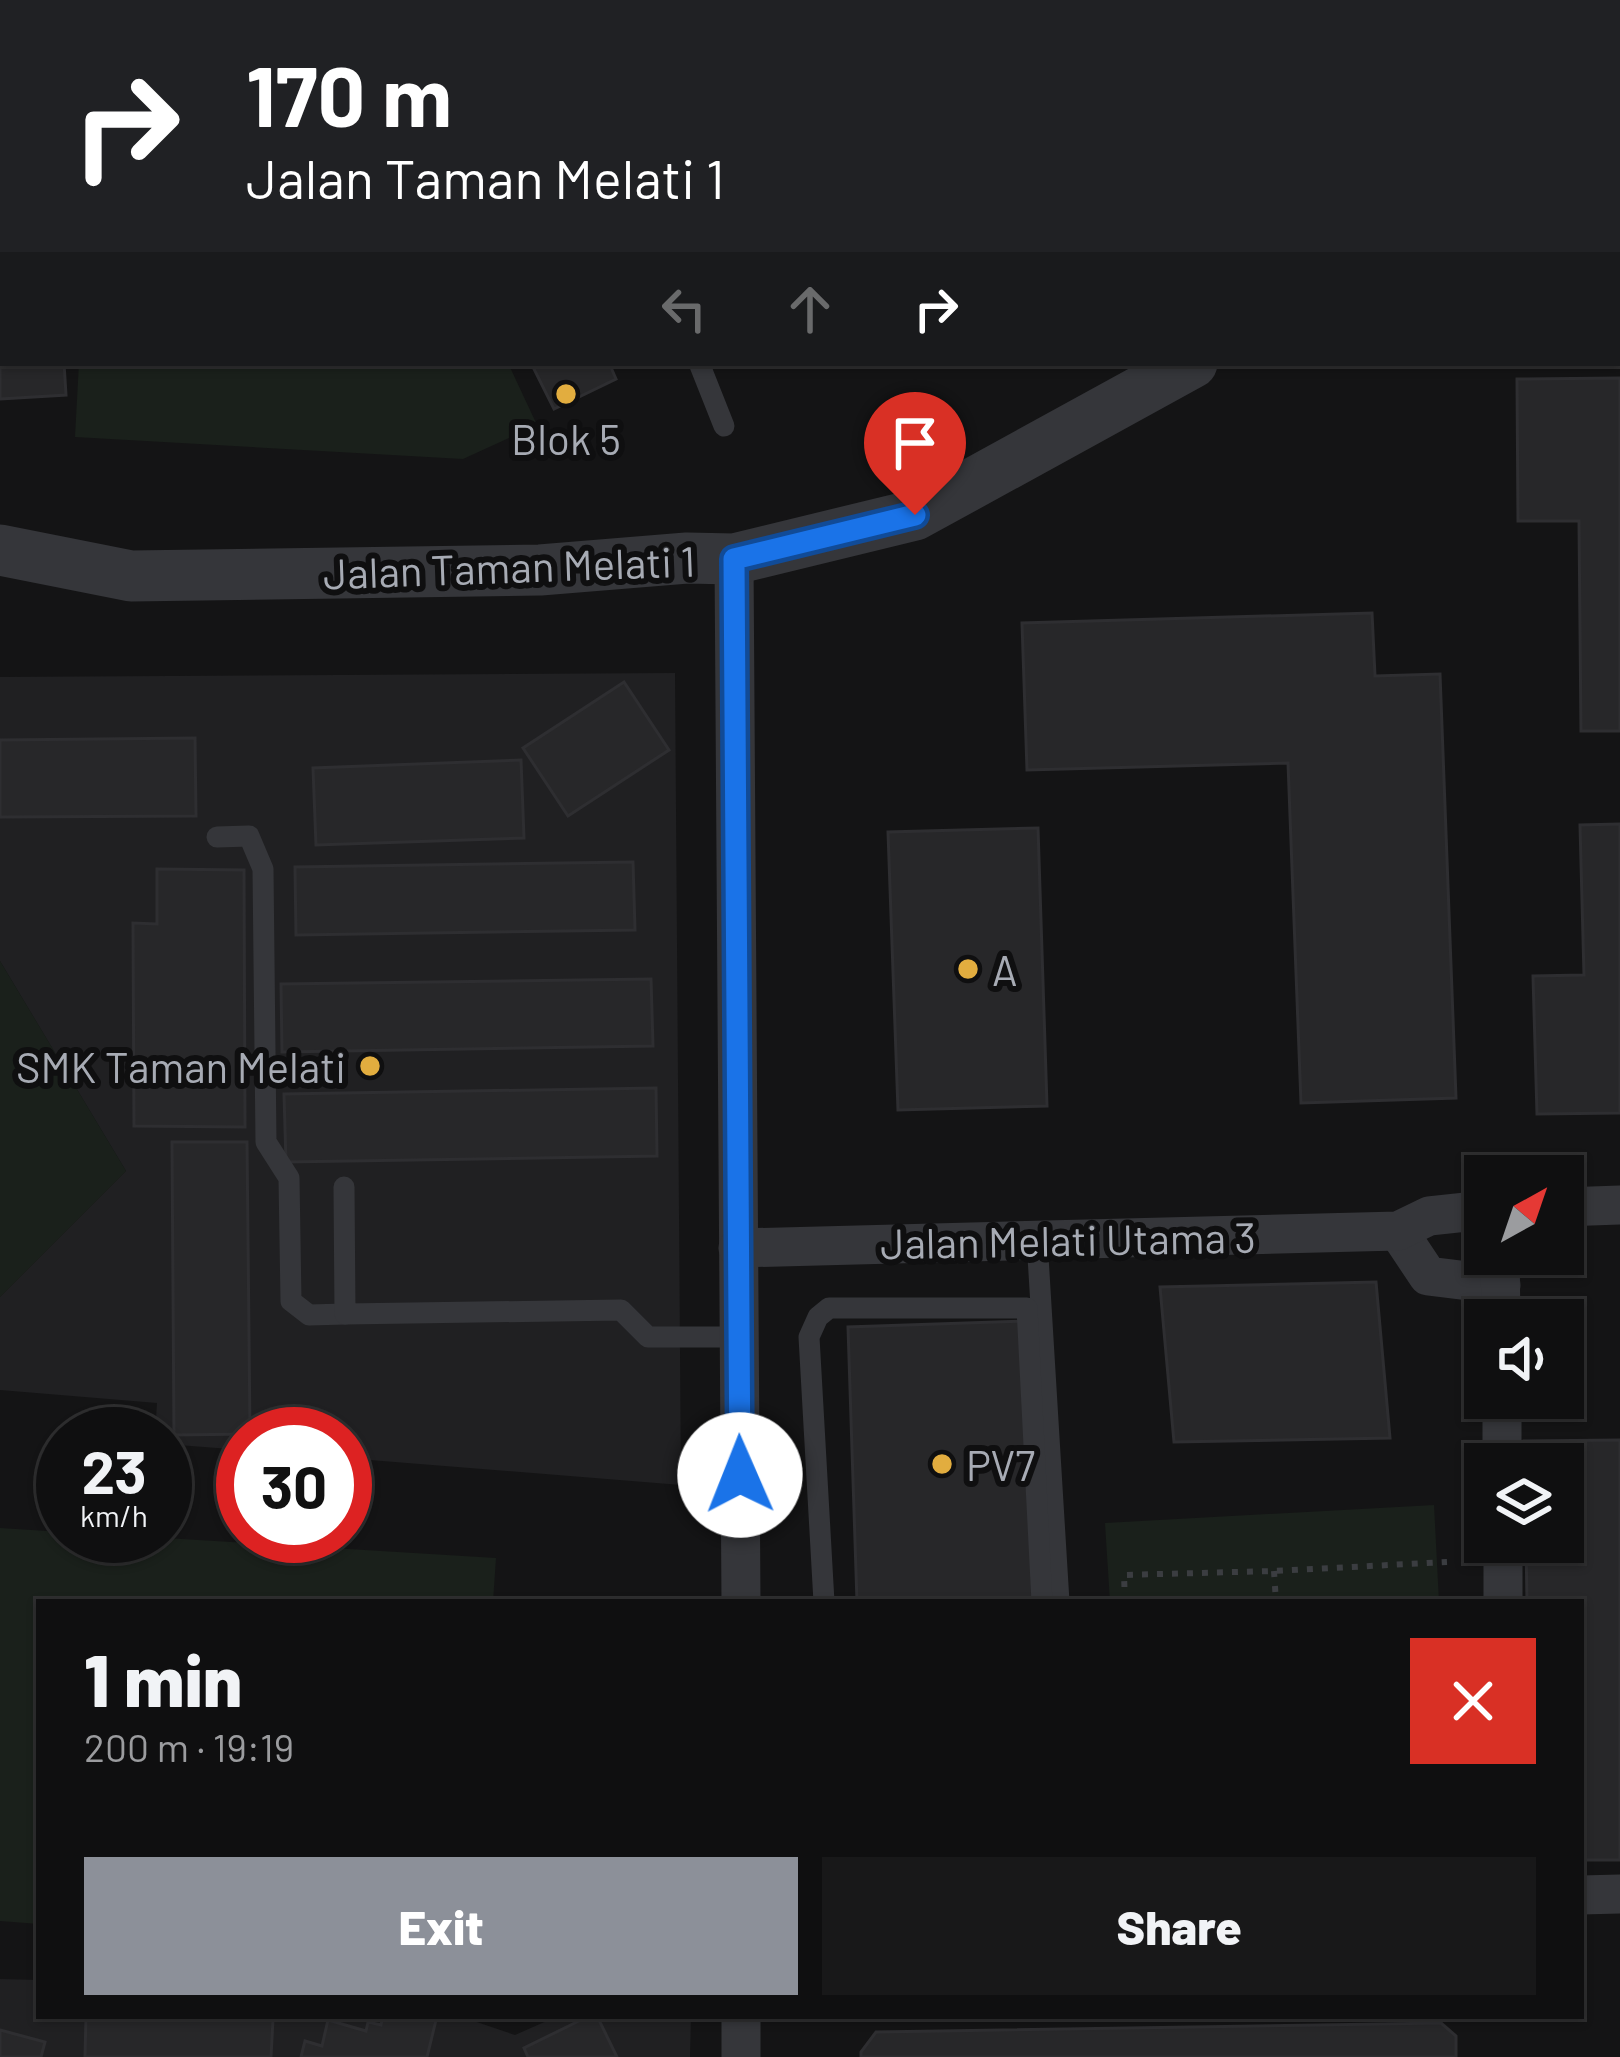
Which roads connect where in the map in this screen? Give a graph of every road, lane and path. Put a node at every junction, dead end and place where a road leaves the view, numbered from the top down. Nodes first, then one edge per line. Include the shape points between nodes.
1 (700, 366) edge
2 (1187, 366) edge
3 (724, 425) dead end
4 (0, 550) edge
5 (734, 559) junction
6 (217, 837) dead end
7 (344, 1187) dead end
8 (1620, 1205) edge
9 (1584, 1206) edge
10 (1464, 1212) edge
11 (1398, 1231) junction
12 (1037, 1240) junction
13 (738, 1248) junction
14 (1501, 1286) edge
15 (345, 1314) junction
16 (738, 1337) junction
17 (1447, 1562) dead end
18 (1503, 1563) edge
19 (1274, 1571) junction
20 (742, 1599) edge
21 (824, 1599) edge
22 (1042, 1599) edge
23 (1059, 1599) edge
24 (1125, 1599) edge
25 (1276, 1599) edge
26 (1503, 1599) edge
27 (1620, 1894) edge
28 (1584, 1895) edge
29 (741, 2019) edge
30 (741, 2057) edge

1 - 3 lane
2 - 5 street, Jalan Taman Melati 1 via 915,515
4 - 5 street, Jalan Taman Melati 1 via 130,576
5 - 13 street
6 - 15 lane via 249,836 263,869 266,1142 289,1178 291,1301 309,1315
7 - 15 lane
8 - 9 street
10 - 11 street, Jalan Melati Utama 3
11 - 12 street, Jalan Melati Utama 3
11 - 14 street via 1428,1276
12 - 13 street, Jalan Melati Utama 3
12 - 23 lane
13 - 16 street
15 - 16 lane via 621,1310 648,1337
16 - 20 street
17 - 19 path
18 - 26 street
19 - 24 path via 1124,1576
19 - 25 path
21 - 22 lane via 809,1337 829,1308 862,1307 1027,1308
27 - 28 street
29 - 30 street

